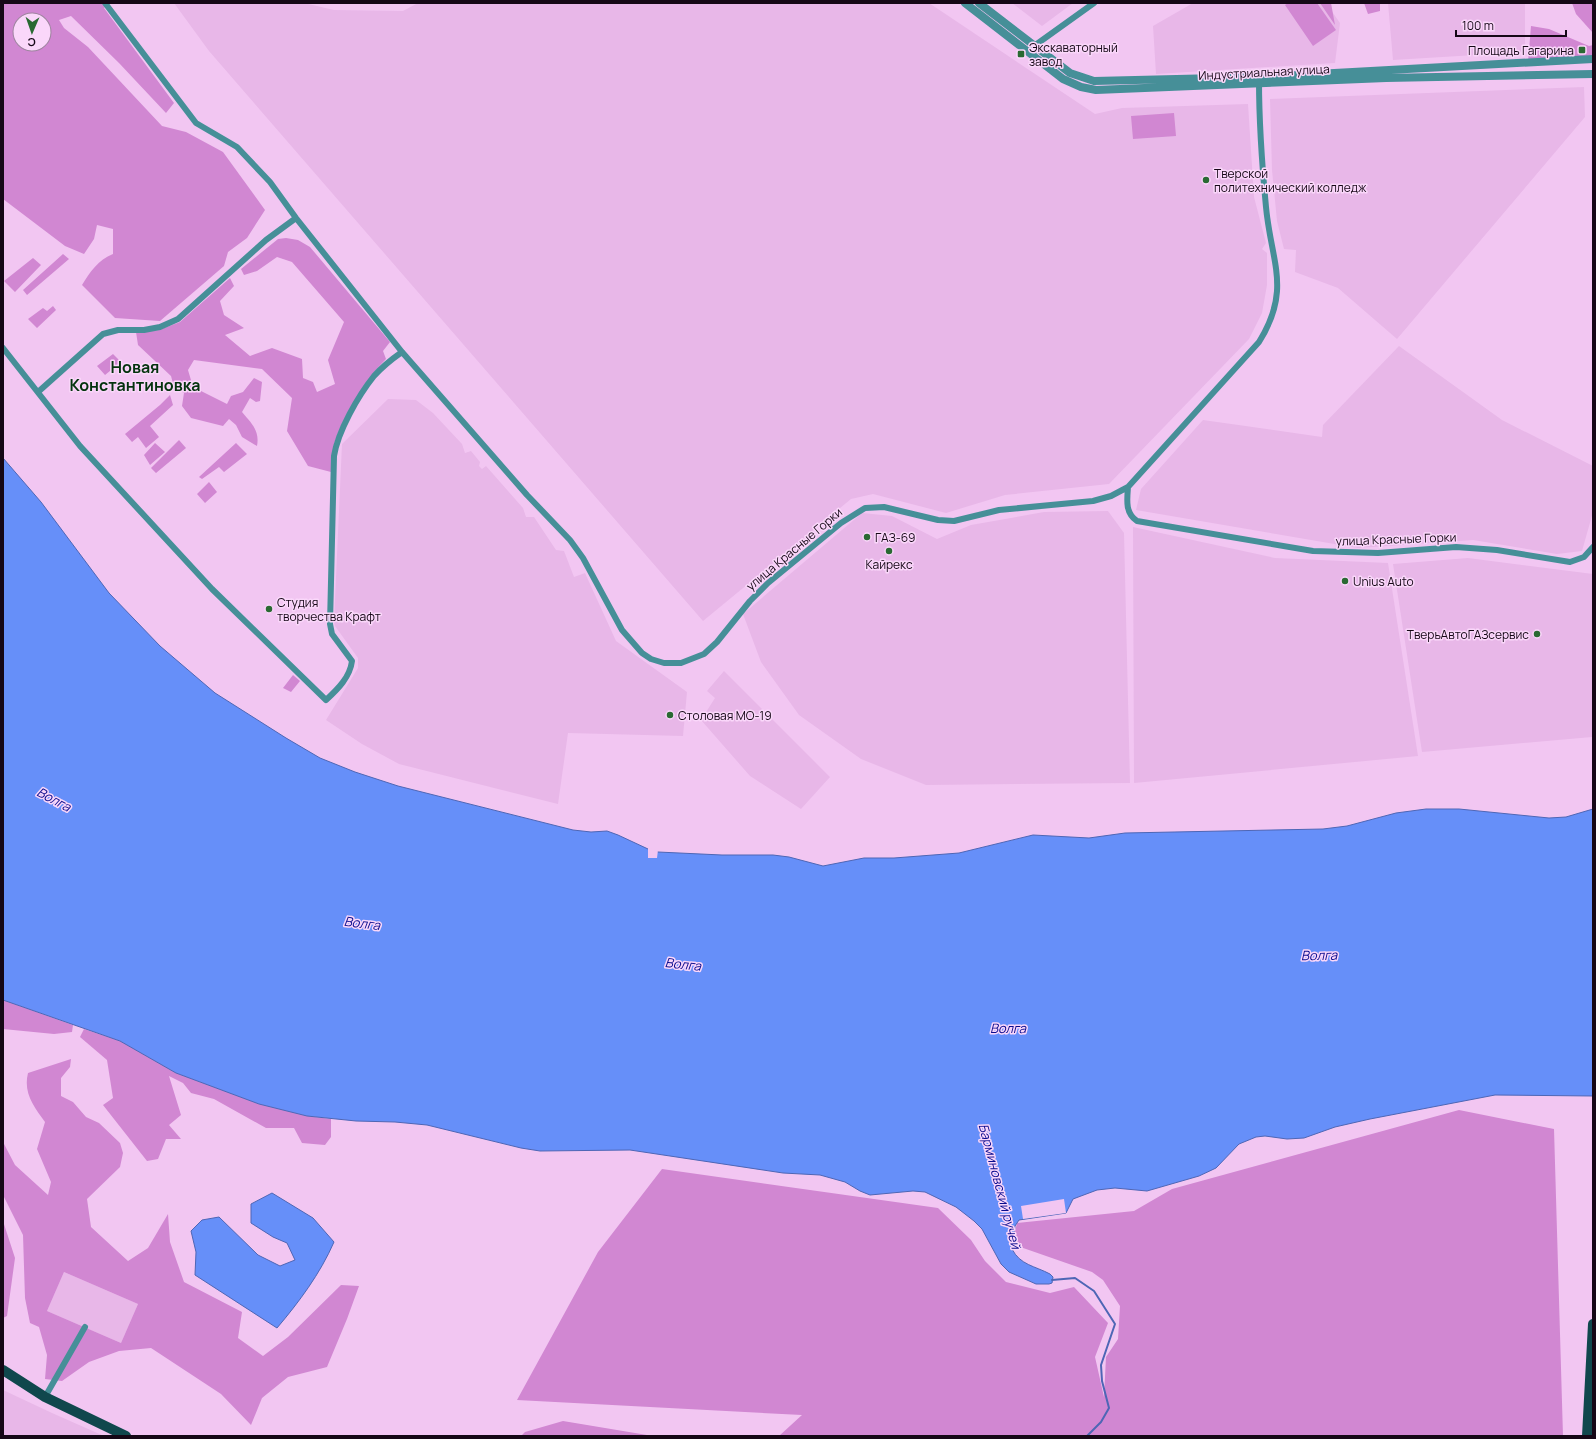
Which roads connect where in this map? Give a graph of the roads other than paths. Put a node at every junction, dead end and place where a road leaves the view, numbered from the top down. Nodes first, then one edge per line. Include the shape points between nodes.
1 (105, 3) edge
2 (965, 3) edge
3 (979, 3) edge
4 (1094, 3) edge
5 (1031, 48) junction
6 (1593, 59) edge
7 (1593, 74) edge
8 (1259, 81) junction
9 (296, 218) junction
10 (3, 348) edge
11 (402, 352) junction
12 (38, 392) junction
13 (1128, 487) junction
14 (1593, 547) edge
15 (1593, 1324) edge
16 (85, 1326) dead end
17 (3, 1370) edge
18 (46, 1397) junction
19 (126, 1436) edge
20 (1587, 1436) edge

1 - 9 street, улица Красные Горки via 196,123 237,147 270,182
2 - 5 street, Индустриальная улица
3 - 5 street, Индустриальная улица
4 - 5 street
5 - 8 street, Индустриальная улица via 1070,73 1094,81
6 - 8 street, Индустриальная улица
7 - 8 street, Индустриальная улица
8 - 13 street, улица Красные Горки via 1266,204 1278,279 1272,318 1259,342
9 - 11 street, улица Красные Горки
9 - 12 street via 266,240 178,319 160,327 118,330 103,334
10 - 12 street
11 - 12 street via 374,376 336,443 330,624 332,634 352,660 351,668 342,684 326,700 212,589 80,446
11 - 13 street, улица Красные Горки via 527,495 570,540 583,558 622,630 646,657 664,663 689,661 704,654 768,583 841,523 861,510 880,507 954,521 999,510 1093,501 1111,496
13 - 14 street, улица Красные Горки via 1127,508 1137,521 1294,549 1378,553 1472,548 1570,562 1584,557
15 - 20 main road
16 - 18 street
17 - 18 main road
18 - 19 main road

